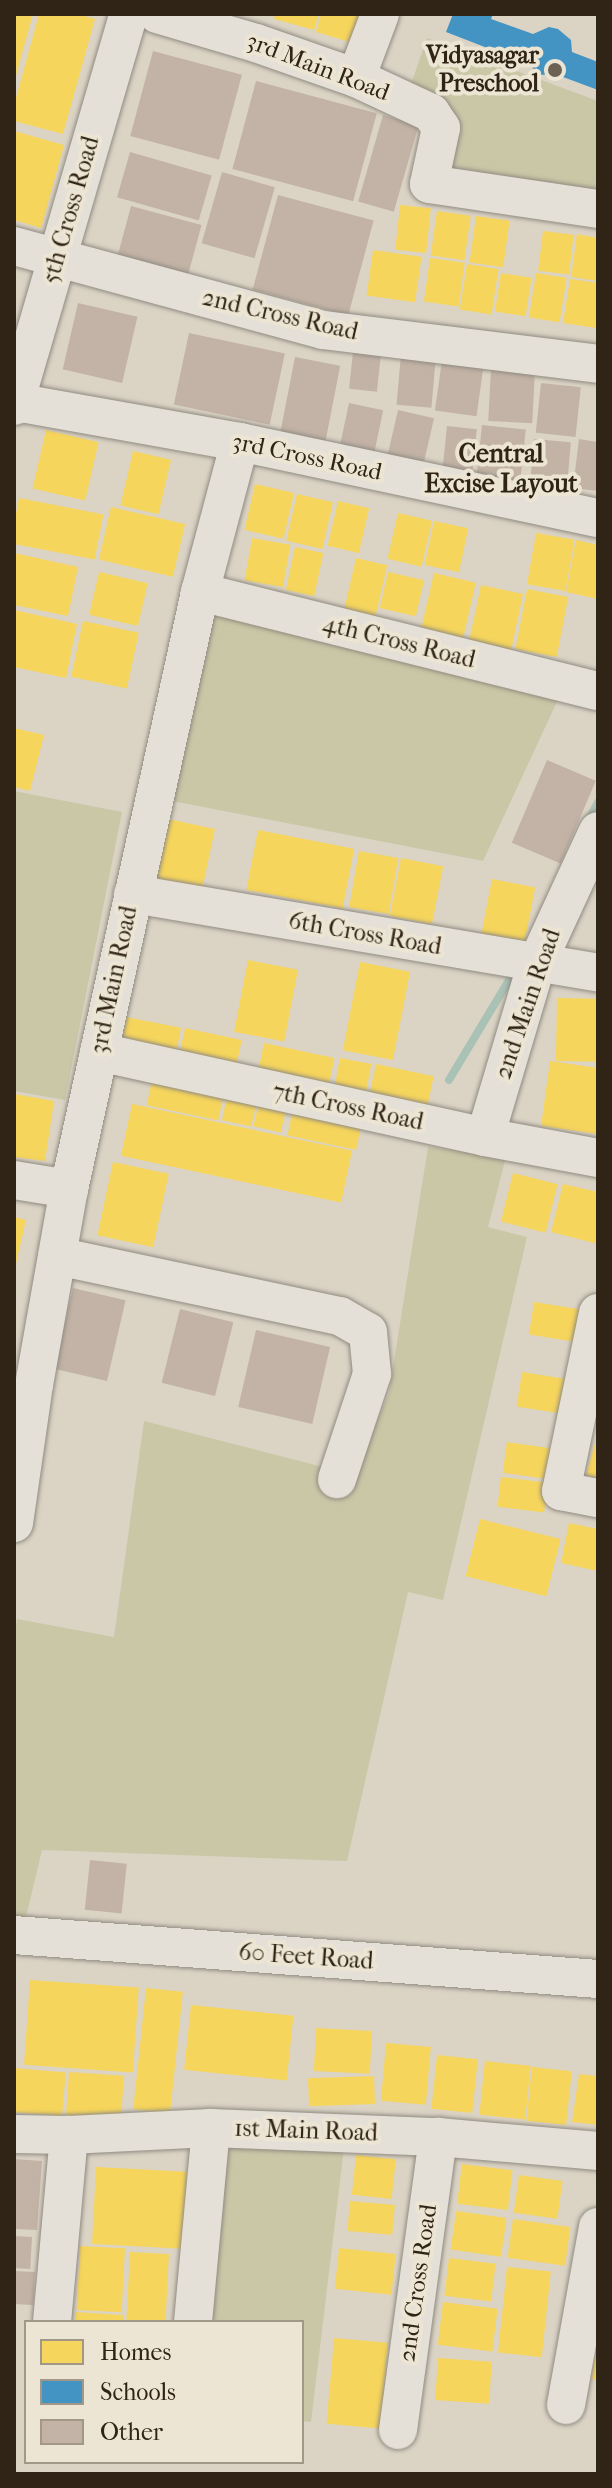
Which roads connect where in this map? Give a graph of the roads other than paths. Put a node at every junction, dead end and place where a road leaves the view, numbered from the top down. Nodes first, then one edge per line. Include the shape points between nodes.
1 (129, 14) edge
2 (157, 14) edge
3 (380, 14) edge
4 (260, 28) edge
5 (356, 78) junction
6 (598, 209) edge
7 (14, 246) edge
8 (57, 258) junction
9 (598, 364) edge
10 (15, 404) edge
11 (240, 442) junction
12 (598, 518) edge
13 (200, 592) junction
14 (598, 691) edge
15 (598, 831) edge
16 (133, 894) junction
17 (537, 963) junction
18 (598, 973) edge
19 (99, 1052) junction
20 (485, 1137) junction
21 (598, 1158) edge
22 (14, 1180) edge
23 (69, 1189) junction
24 (57, 1256) junction
25 (598, 1313) edge
26 (24, 1383) edge
27 (337, 1479) dead end
28 (598, 1498) edge
29 (14, 1523) edge
30 (14, 1935) edge
31 (598, 1979) edge
32 (211, 2128) junction
33 (14, 2134) edge
34 (69, 2135) junction
35 (438, 2137) junction
36 (598, 2151) edge
37 (598, 2227) edge
38 (52, 2320) edge
39 (193, 2320) edge
40 (566, 2405) dead end
41 (398, 2430) dead end

1 - 8 street, 5th Cross Road
2 - 4 street, 3rd Main Road
3 - 5 street
4 - 5 street, 3rd Main Road
5 - 6 street, 3rd Main Road via 431,113 441,128 429,184
7 - 8 street, 2nd Cross Road
8 - 9 street, 2nd Cross Road via 323,330
8 - 10 street, 5th Cross Road
10 - 11 street, 3rd Cross Road
11 - 12 street, 3rd Cross Road
11 - 13 street, 3rd Main Road
13 - 14 street, 4th Cross Road
13 - 16 street, 3rd Main Road
15 - 17 street, 2nd Main Road
16 - 17 street, 6th Cross Road
16 - 19 street, 3rd Main Road
17 - 18 street, 6th Cross Road
17 - 20 street, 2nd Main Road
19 - 20 street, 7th Cross Road
19 - 23 street, 3rd Main Road
20 - 21 street, 7th Cross Road
22 - 23 street
23 - 24 street, 3rd Main Road
24 - 26 street, 3rd Main Road
24 - 27 street via 340,1316 368,1332 372,1374
25 - 28 street via 561,1491
26 - 29 street, 3rd Main Road
30 - 31 street, 60 Feet Road
32 - 34 street, 1st Main Road
32 - 35 street, 1st Main Road
32 - 39 street
33 - 34 street, 1st Main Road
34 - 38 street
35 - 36 street, 1st Main Road
35 - 41 street, 2nd Cross Road
37 - 40 street

